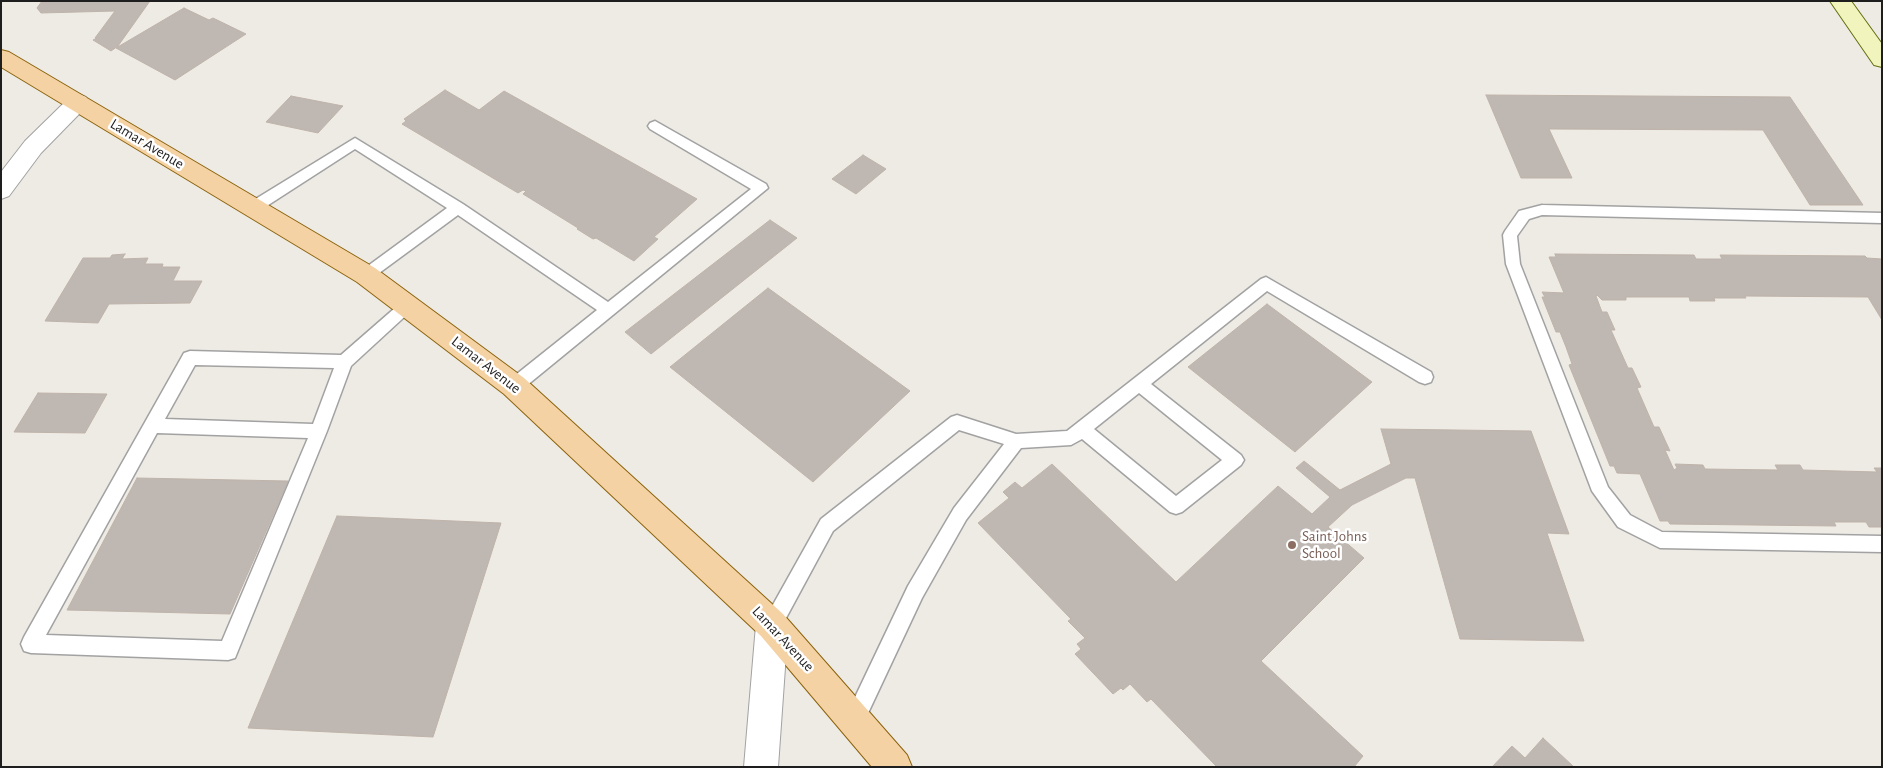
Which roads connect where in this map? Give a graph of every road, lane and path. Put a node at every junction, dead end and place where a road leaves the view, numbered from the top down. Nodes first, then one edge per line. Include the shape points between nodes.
1 (1840, 1) edge
2 (1, 57) edge
3 (1882, 60) edge
4 (78, 102) junction
5 (655, 126) dead end
6 (1, 190) edge
7 (254, 208) junction
8 (458, 208) junction
9 (1882, 218) edge
10 (366, 275) junction
11 (408, 305) junction
12 (608, 310) junction
13 (344, 362) junction
14 (1424, 377) dead end
15 (1139, 384) junction
16 (514, 386) junction
17 (152, 426) junction
18 (1082, 429) junction
19 (319, 431) junction
20 (1016, 441) junction
21 (1882, 544) edge
22 (772, 624) junction
23 (855, 719) junction
24 (760, 767) edge
25 (895, 767) edge

1 - 3 main road
2 - 4 main road, Lamar Avenue
4 - 6 street via 33,146
4 - 7 main road, Lamar Avenue
5 - 12 lane via 761,188
7 - 8 lane via 355,143
7 - 10 main road, Lamar Avenue
8 - 10 lane
8 - 12 lane
9 - 21 lane via 1542,210 1524,215 1510,234 1513,264 1601,491 1624,521 1660,540
10 - 11 main road, Lamar Avenue
11 - 13 lane
11 - 16 main road, Lamar Avenue
12 - 16 lane
13 - 17 lane via 190,358
13 - 19 lane
14 - 15 lane via 1266,283
15 - 18 lane
15 - 18 lane via 1235,460 1176,506
16 - 22 main road, Lamar Avenue
17 - 19 lane
17 - 19 lane via 30,644 228,651
18 - 20 lane via 1071,438
20 - 22 lane via 957,422 827,525
20 - 23 lane via 960,514 915,592
22 - 23 main road, Lamar Avenue
22 - 24 street
23 - 25 main road, Lamar Avenue

